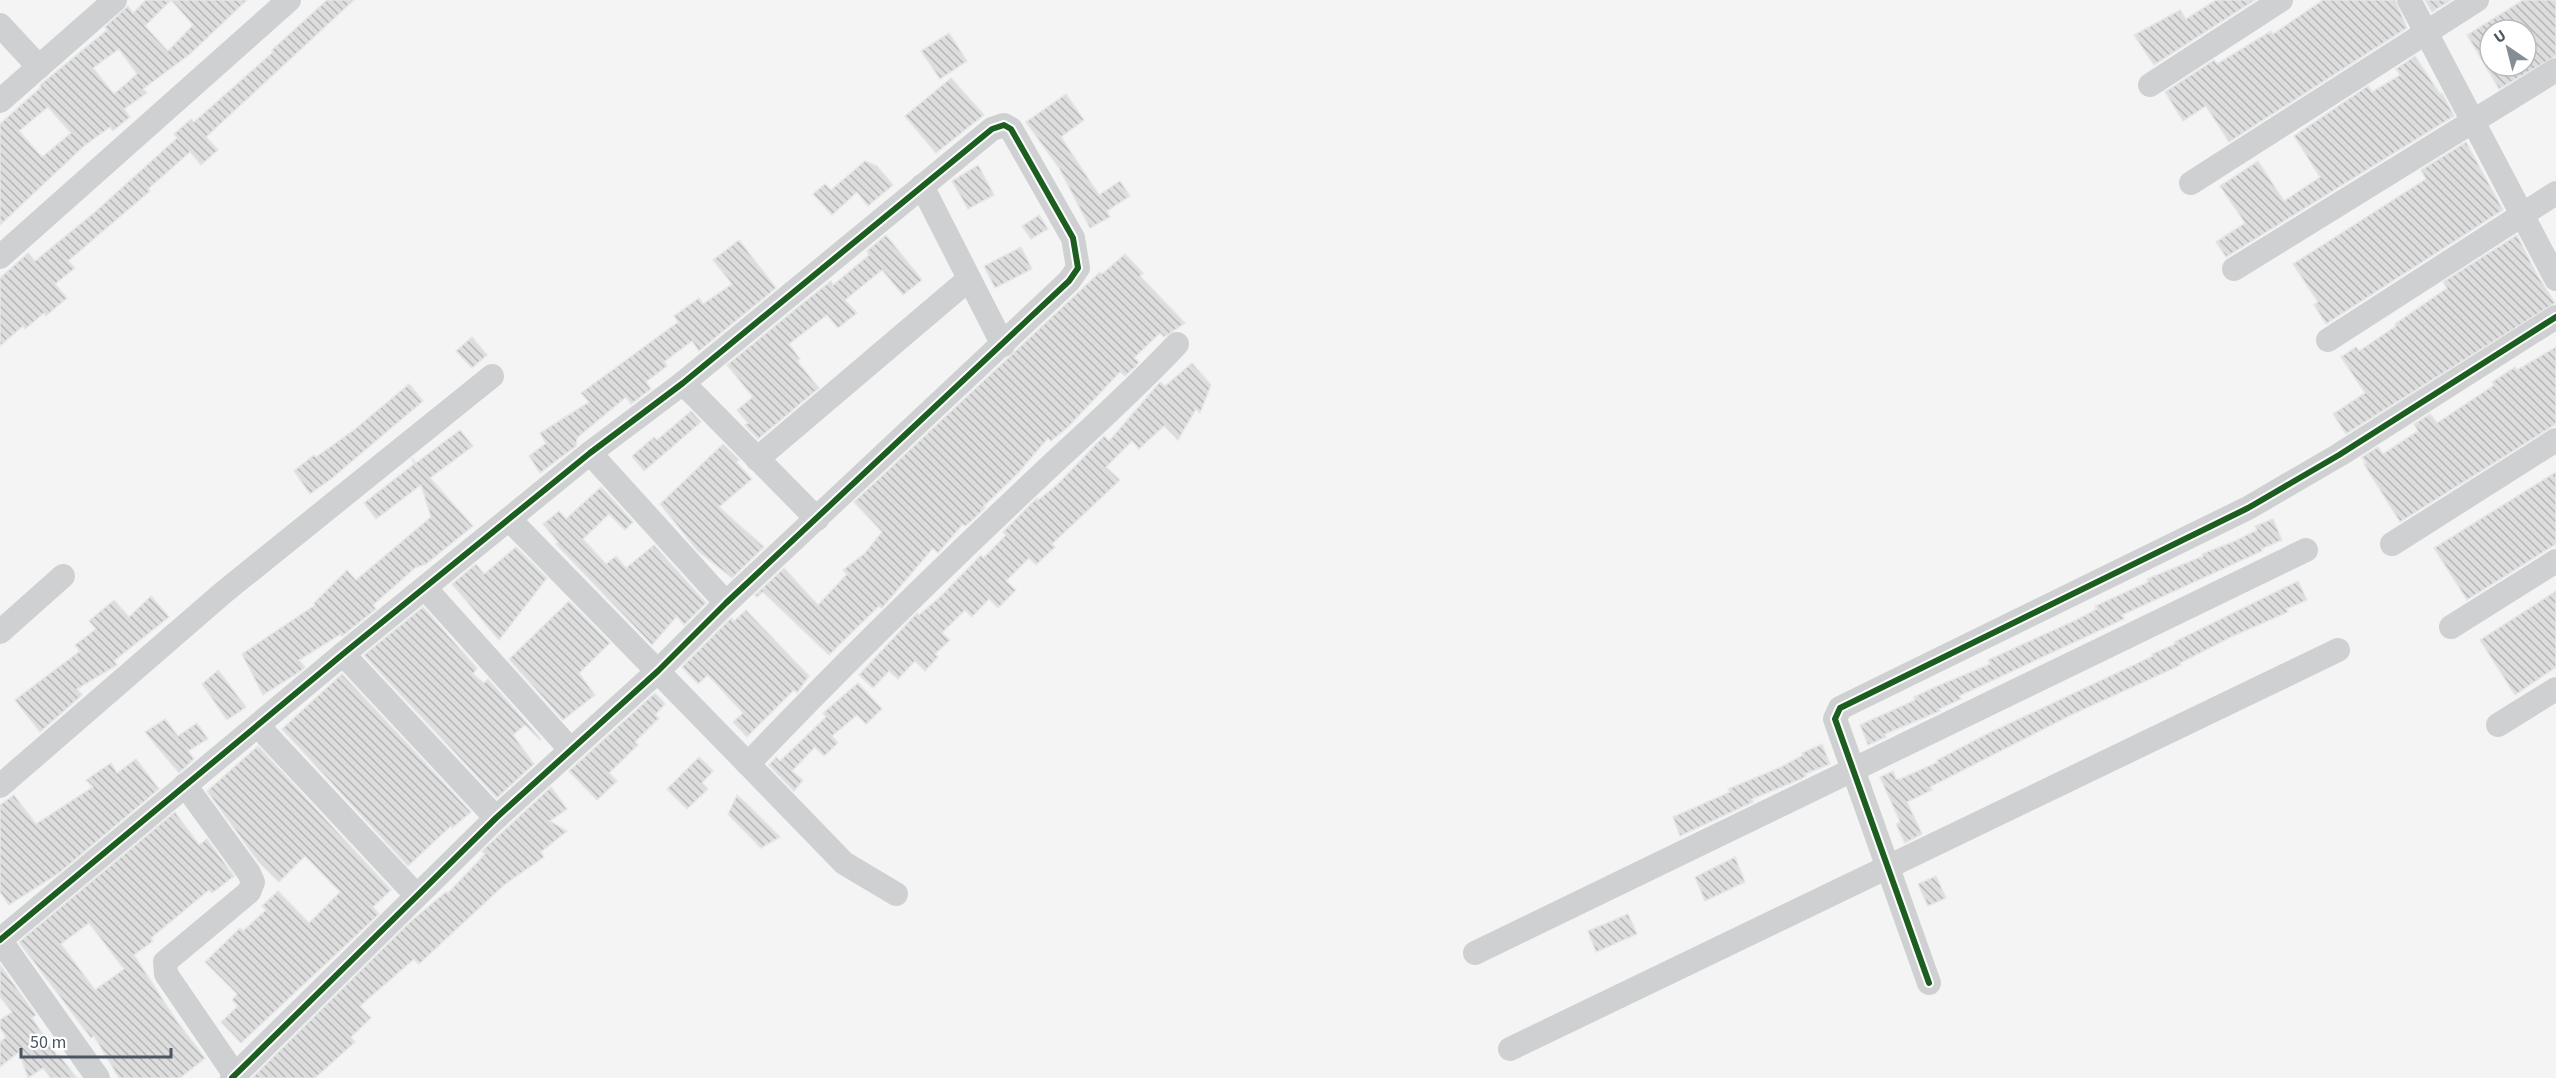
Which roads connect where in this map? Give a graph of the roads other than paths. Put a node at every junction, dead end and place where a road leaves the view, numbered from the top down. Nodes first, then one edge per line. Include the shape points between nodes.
1 (115, 0) edge
2 (289, 0) edge
3 (2281, 0) edge
4 (2409, 0) edge
5 (2477, 0) edge
6 (0, 25) edge
7 (2426, 33) junction
8 (39, 67) junction
9 (2556, 70) edge
10 (2150, 86) dead end
11 (0, 101) edge
12 (2474, 123) junction
13 (2191, 183) dead end
14 (922, 186) junction
15 (2556, 194) edge
16 (2523, 215) junction
17 (0, 257) edge
18 (2234, 269) dead end
19 (969, 279) junction
20 (2556, 279) edge
21 (2556, 317) edge
22 (2328, 340) dead end
23 (1177, 344) dead end
24 (1003, 345) junction
25 (492, 376) dead end
26 (683, 383) junction
27 (2556, 440) edge
28 (590, 453) junction
29 (757, 459) junction
30 (817, 519) junction
31 (510, 520) junction
32 (2392, 544) dead end
33 (2306, 550) dead end
34 (2556, 561) edge
35 (63, 576) dead end
36 (425, 588) junction
37 (726, 603) junction
38 (2451, 627) dead end
39 (0, 632) edge
40 (2338, 650) dead end
41 (343, 654) junction
42 (658, 671) junction
43 (2556, 689) edge
44 (2498, 725) dead end
45 (258, 726) junction
46 (570, 749) junction
47 (748, 764) junction
48 (1854, 770) junction
49 (185, 785) junction
50 (0, 786) edge
51 (496, 818) junction
52 (1889, 866) junction
53 (896, 894) dead end
54 (416, 895) junction
55 (0, 940) edge
56 (1475, 953) dead end
57 (1929, 983) dead end
58 (1510, 1049) dead end
59 (234, 1077) edge
60 (98, 1078) edge

1 - 8 street
2 - 17 street
3 - 10 street
4 - 7 street
5 - 7 street
6 - 8 street
7 - 12 street
7 - 13 street
8 - 11 street
9 - 12 street
12 - 16 street
12 - 18 street
14 - 19 street
14 - 24 street via 992,129 1004,124 1011,129 1073,238 1078,268
14 - 26 street
15 - 16 street
16 - 20 street
16 - 22 street
19 - 24 street
19 - 29 street
21 - 48 street via 2340,455 2248,508 1840,708 1835,719
23 - 47 street via 1134,390 840,667
24 - 30 street
25 - 50 street via 224,592
26 - 28 street
26 - 29 street
27 - 32 street
28 - 31 street
28 - 37 street
29 - 30 street
30 - 37 street
31 - 36 street
31 - 42 street
33 - 48 street
34 - 38 street
35 - 39 street
36 - 41 street
36 - 46 street
37 - 42 street
40 - 52 street
41 - 45 street
41 - 51 street
42 - 46 street
42 - 47 street
43 - 44 street
45 - 49 street
45 - 54 street
46 - 51 street
47 - 53 street via 844,863
48 - 52 street
48 - 56 street
49 - 55 street
49 - 59 street via 253,882 249,892 165,962 166,974
51 - 54 street
52 - 57 street
52 - 58 street
54 - 59 street
55 - 60 street

